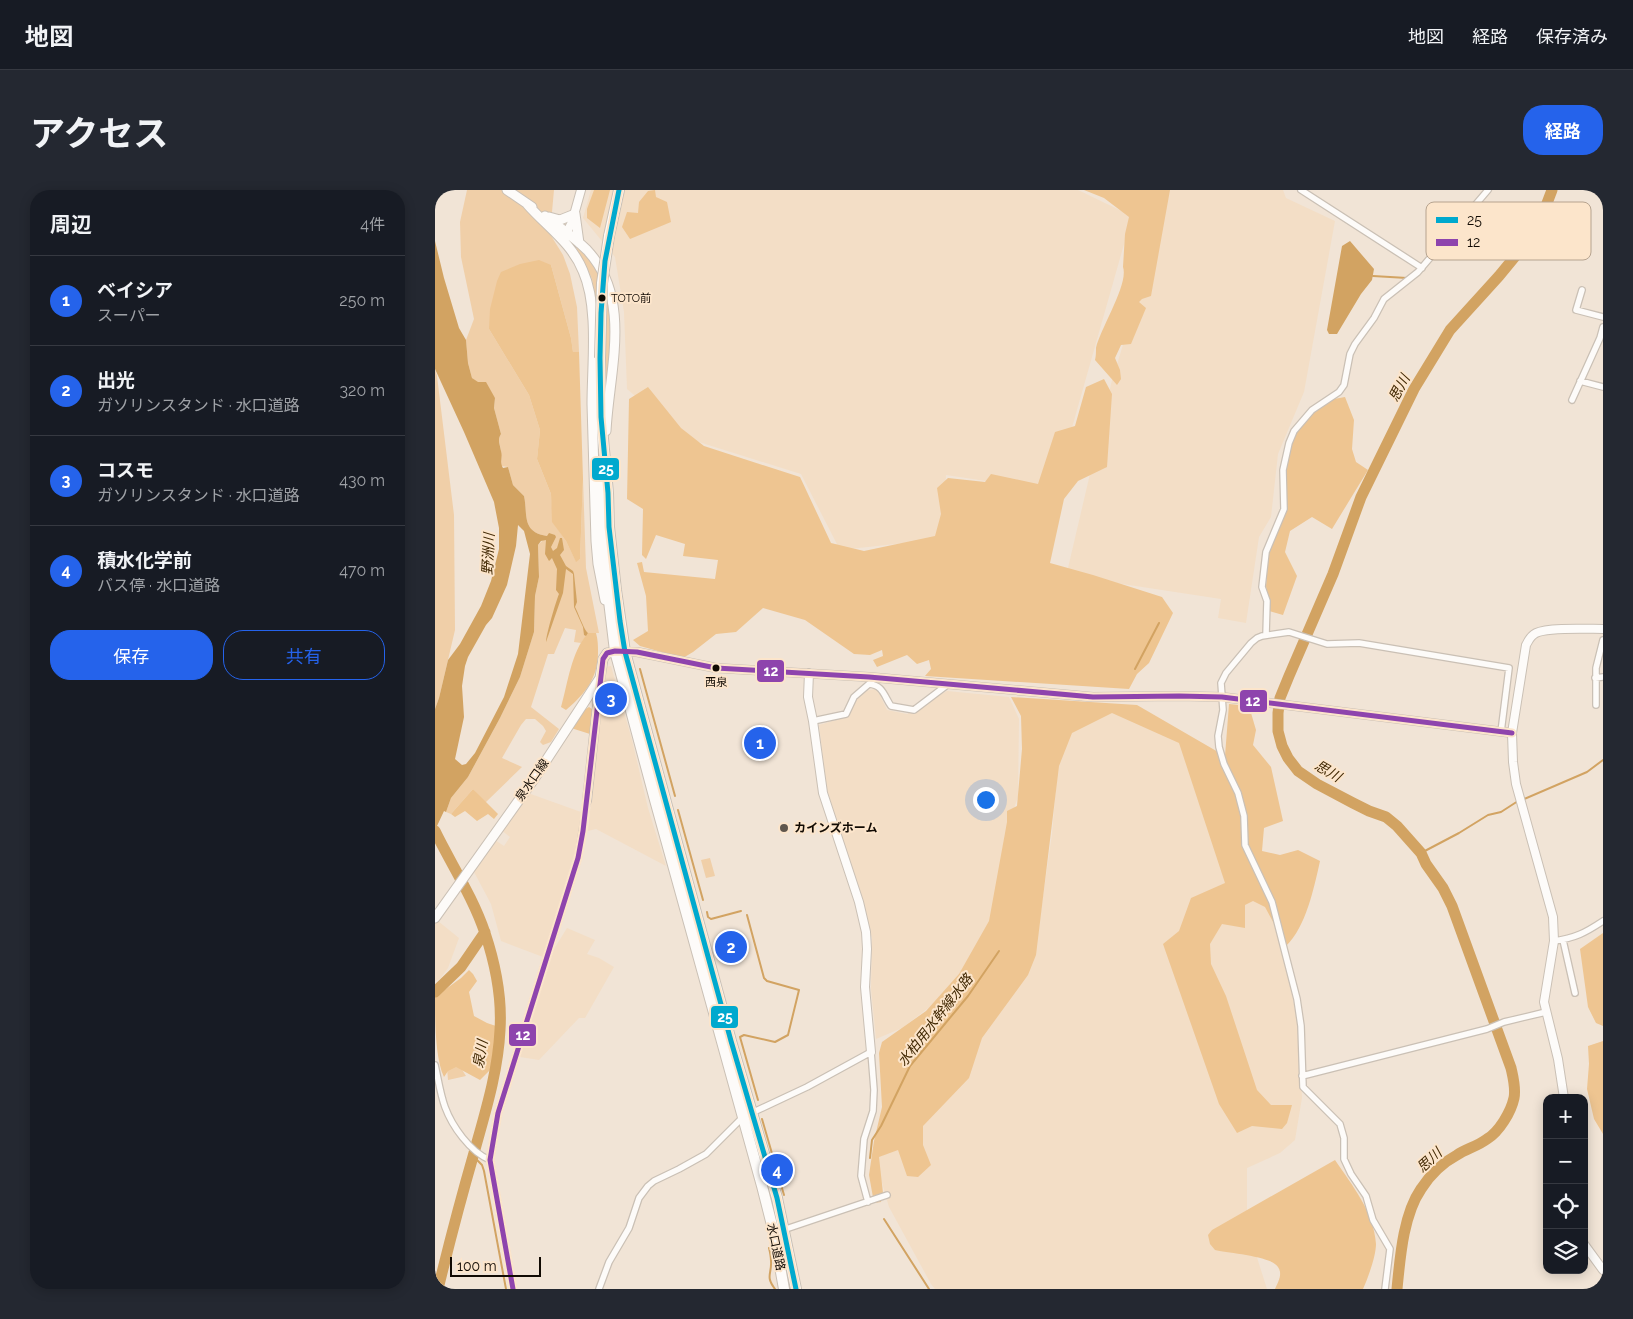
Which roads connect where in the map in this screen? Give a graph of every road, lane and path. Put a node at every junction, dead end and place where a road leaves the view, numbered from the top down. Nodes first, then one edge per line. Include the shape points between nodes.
1 (507, 190) edge
2 (581, 190) edge
3 (1301, 190) edge
4 (1488, 190) edge
5 (619, 191) edge
6 (1478, 202) edge
7 (527, 204) junction
8 (575, 214) junction
9 (554, 224) junction
10 (567, 232) junction
11 (580, 244) junction
12 (575, 254) junction
13 (1428, 260) edge
14 (1421, 268) junction
15 (1582, 290) dead end
16 (1603, 317) edge
17 (1603, 327) edge
18 (1602, 339) edge
19 (1580, 382) junction
20 (1603, 387) edge
21 (1572, 400) dead end
22 (601, 417) junction
23 (605, 466) junction
24 (610, 617) junction
25 (1603, 629) edge
26 (1266, 635) junction
27 (1603, 640) edge
28 (620, 652) junction
29 (809, 673) junction
30 (1603, 677) edge
31 (600, 678) junction
32 (1595, 678) junction
33 (869, 680) junction
34 (947, 685) junction
35 (1222, 697) junction
36 (1596, 705) dead end
37 (813, 721) junction
38 (1501, 732) junction
39 (1512, 733) junction
40 (587, 801) joint
41 (435, 918) edge
42 (1603, 921) edge
43 (1563, 940) junction
44 (1553, 941) junction
45 (1575, 993) dead end
46 (1546, 1012) junction
47 (871, 1052) junction
48 (435, 1064) edge
49 (1302, 1076) junction
50 (1563, 1094) edge
51 (747, 1114) junction
52 (487, 1158) junction
53 (887, 1195) dead end
54 (868, 1202) junction
55 (785, 1229) junction
56 (774, 1233) junction
57 (1588, 1249) edge
58 (1603, 1270) edge
59 (513, 1289) edge
60 (599, 1289) edge
61 (784, 1289) edge
62 (796, 1289) edge
63 (1385, 1289) edge

1 - 7 main road
2 - 8 street
3 - 14 street
4 - 6 street
5 - 22 highway, 水口道路, bridge via 603,283
7 - 9 main road
7 - 9 main road via 536,215
8 - 9 main road
8 - 10 street
8 - 11 main road
9 - 10 main road
9 - 12 main road
10 - 11 main road
10 - 12 main road
11 - 23 main road via 598,264 609,289 614,312
12 - 24 main road via 591,300 596,541
13 - 14 street
14 - 26 street via 1384,299 1350,354 1344,385 1339,392 1312,410 1294,431 1283,470 1284,509 1266,552 1262,587 1267,601
15 - 16 street via 1576,310
17 - 18 street
18 - 19 street
19 - 20 street
19 - 21 street
22 - 23 highway, 水口道路
22 - 24 highway, 水口道路 via 600,506
23 - 28 highway, 水口道路
24 - 28 highway, 水口道路
25 - 39 street via 1550,630 1537,632 1530,638 1526,645
26 - 35 street via 1251,643 1226,673 1221,683
26 - 38 street via 1289,632 1327,644 1359,643 1509,668
27 - 32 street
28 - 29 street via 637,652 716,668
28 - 31 main road, 泉水口線 via 607,653
28 - 51 highway, 水口道路
29 - 33 street
29 - 37 street via 808,697
30 - 32 street
31 - 40 street
31 - 41 main road, 泉水口線
32 - 36 street
33 - 34 street
33 - 34 street via 881,688 891,706 914,710
33 - 37 street via 853,697 845,714
34 - 35 street via 1093,697
35 - 38 street
35 - 49 street via 1219,747 1238,793 1244,816 1245,845 1278,923 1297,999
37 - 47 street via 823,793 866,932 865,987
38 - 39 street
39 - 44 street via 1516,784 1553,917
40 - 52 street via 577,858
42 - 43 street via 1583,934
43 - 44 street
43 - 45 street
44 - 46 street via 1545,990
46 - 49 street
46 - 50 street
47 - 51 street via 807,1087
47 - 54 street via 873,1111 864,1139 861,1176
48 - 52 street via 448,1114 469,1144
49 - 63 street via 1303,1088 1340,1124 1344,1159 1366,1196 1373,1220 1390,1249
51 - 55 highway, 水口道路
51 - 56 highway, 水口道路
51 - 60 street via 706,1154 647,1186
52 - 59 street
53 - 54 street
54 - 55 street
55 - 56 street
55 - 62 highway, 水口道路
56 - 61 highway, 水口道路
57 - 58 street

